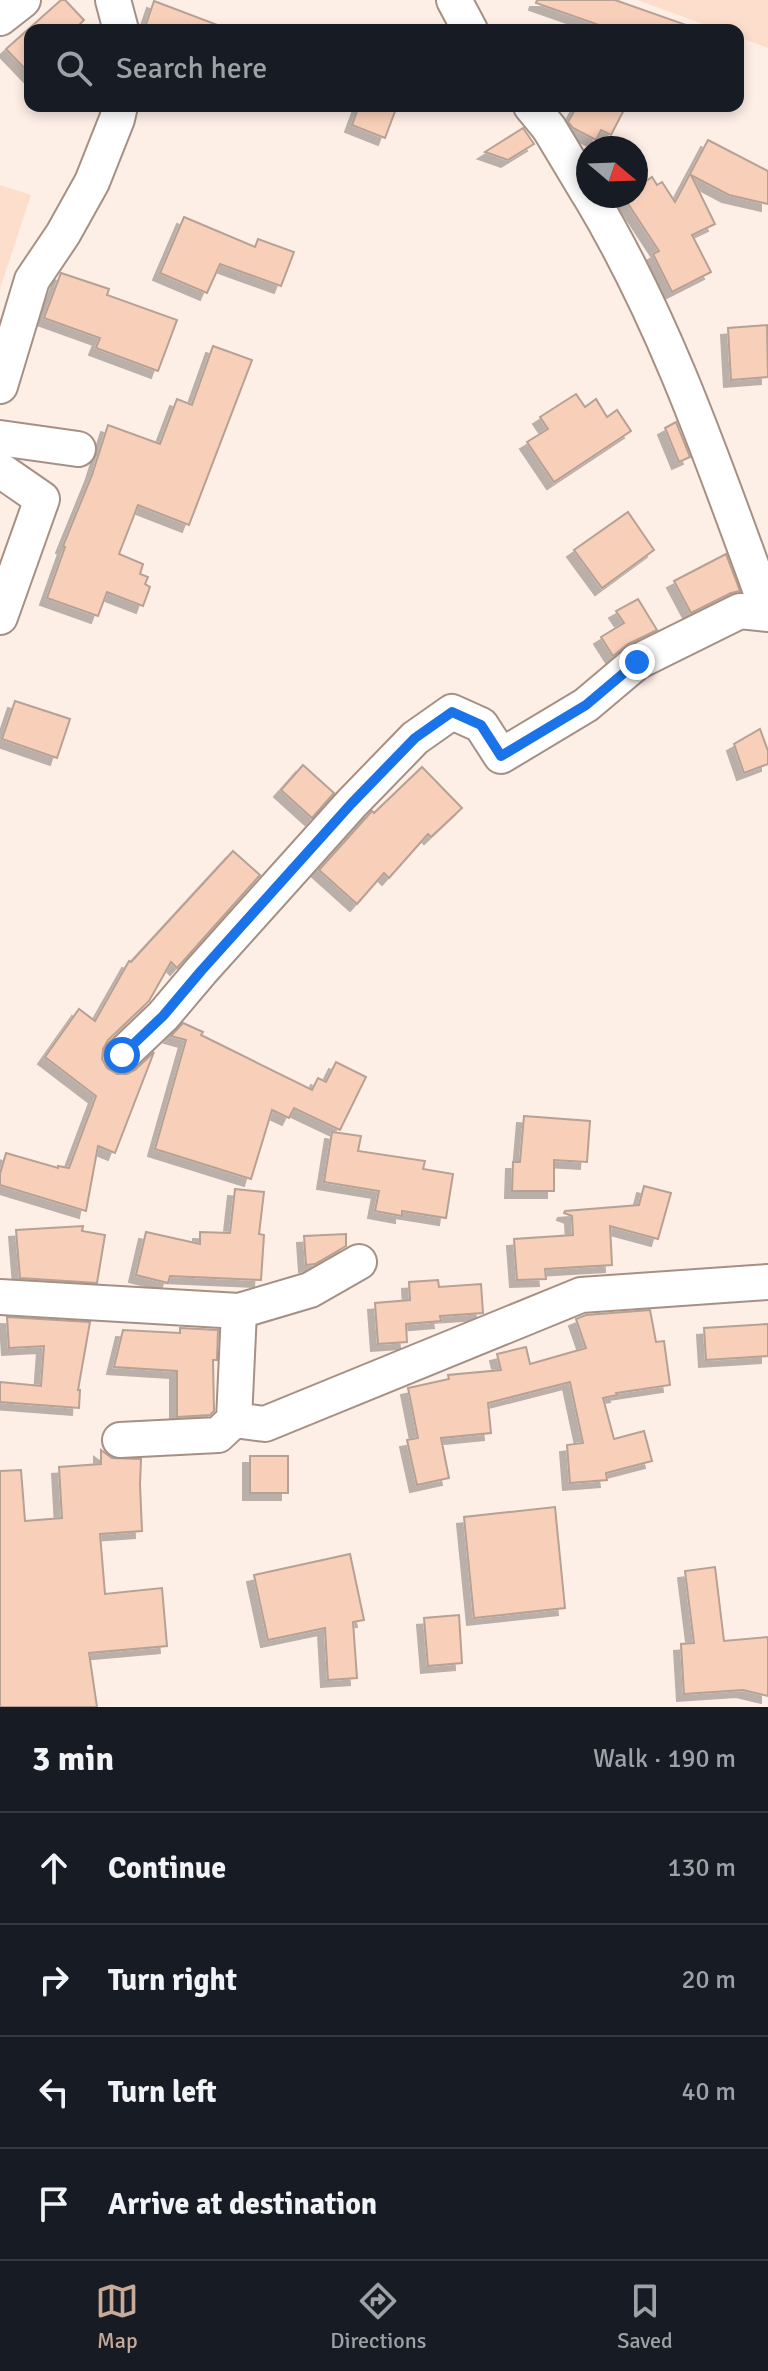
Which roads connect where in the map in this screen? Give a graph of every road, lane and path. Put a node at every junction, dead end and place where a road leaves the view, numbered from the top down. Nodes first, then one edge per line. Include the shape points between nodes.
1 (23, 0) edge
2 (113, 0) edge
3 (454, 0) edge
4 (0, 18) edge
5 (119, 24) edge
6 (467, 24) edge
7 (119, 112) edge
8 (536, 112) edge
9 (576, 173) edge
10 (597, 208) edge
11 (0, 386) edge
12 (0, 438) edge
13 (78, 449) dead end
14 (0, 470) edge
15 (768, 613) edge
16 (0, 617) edge
17 (122, 1055) dead end
18 (359, 1262) dead end
19 (768, 1282) edge
20 (0, 1297) edge
21 (239, 1311) junction
22 (234, 1420) junction
23 (120, 1440) dead end

1 - 4 street
2 - 5 street
3 - 6 street
7 - 11 street via 92,182 32,280
8 - 9 street
10 - 15 street via 649,304
12 - 13 street
14 - 16 street via 42,499
15 - 17 street via 740,611 637,662 586,705 501,756 481,725 452,712 415,738 351,804 163,1016
18 - 21 street via 310,1290
19 - 22 street via 581,1295 265,1424
20 - 21 street
21 - 22 street
22 - 23 street via 218,1435

